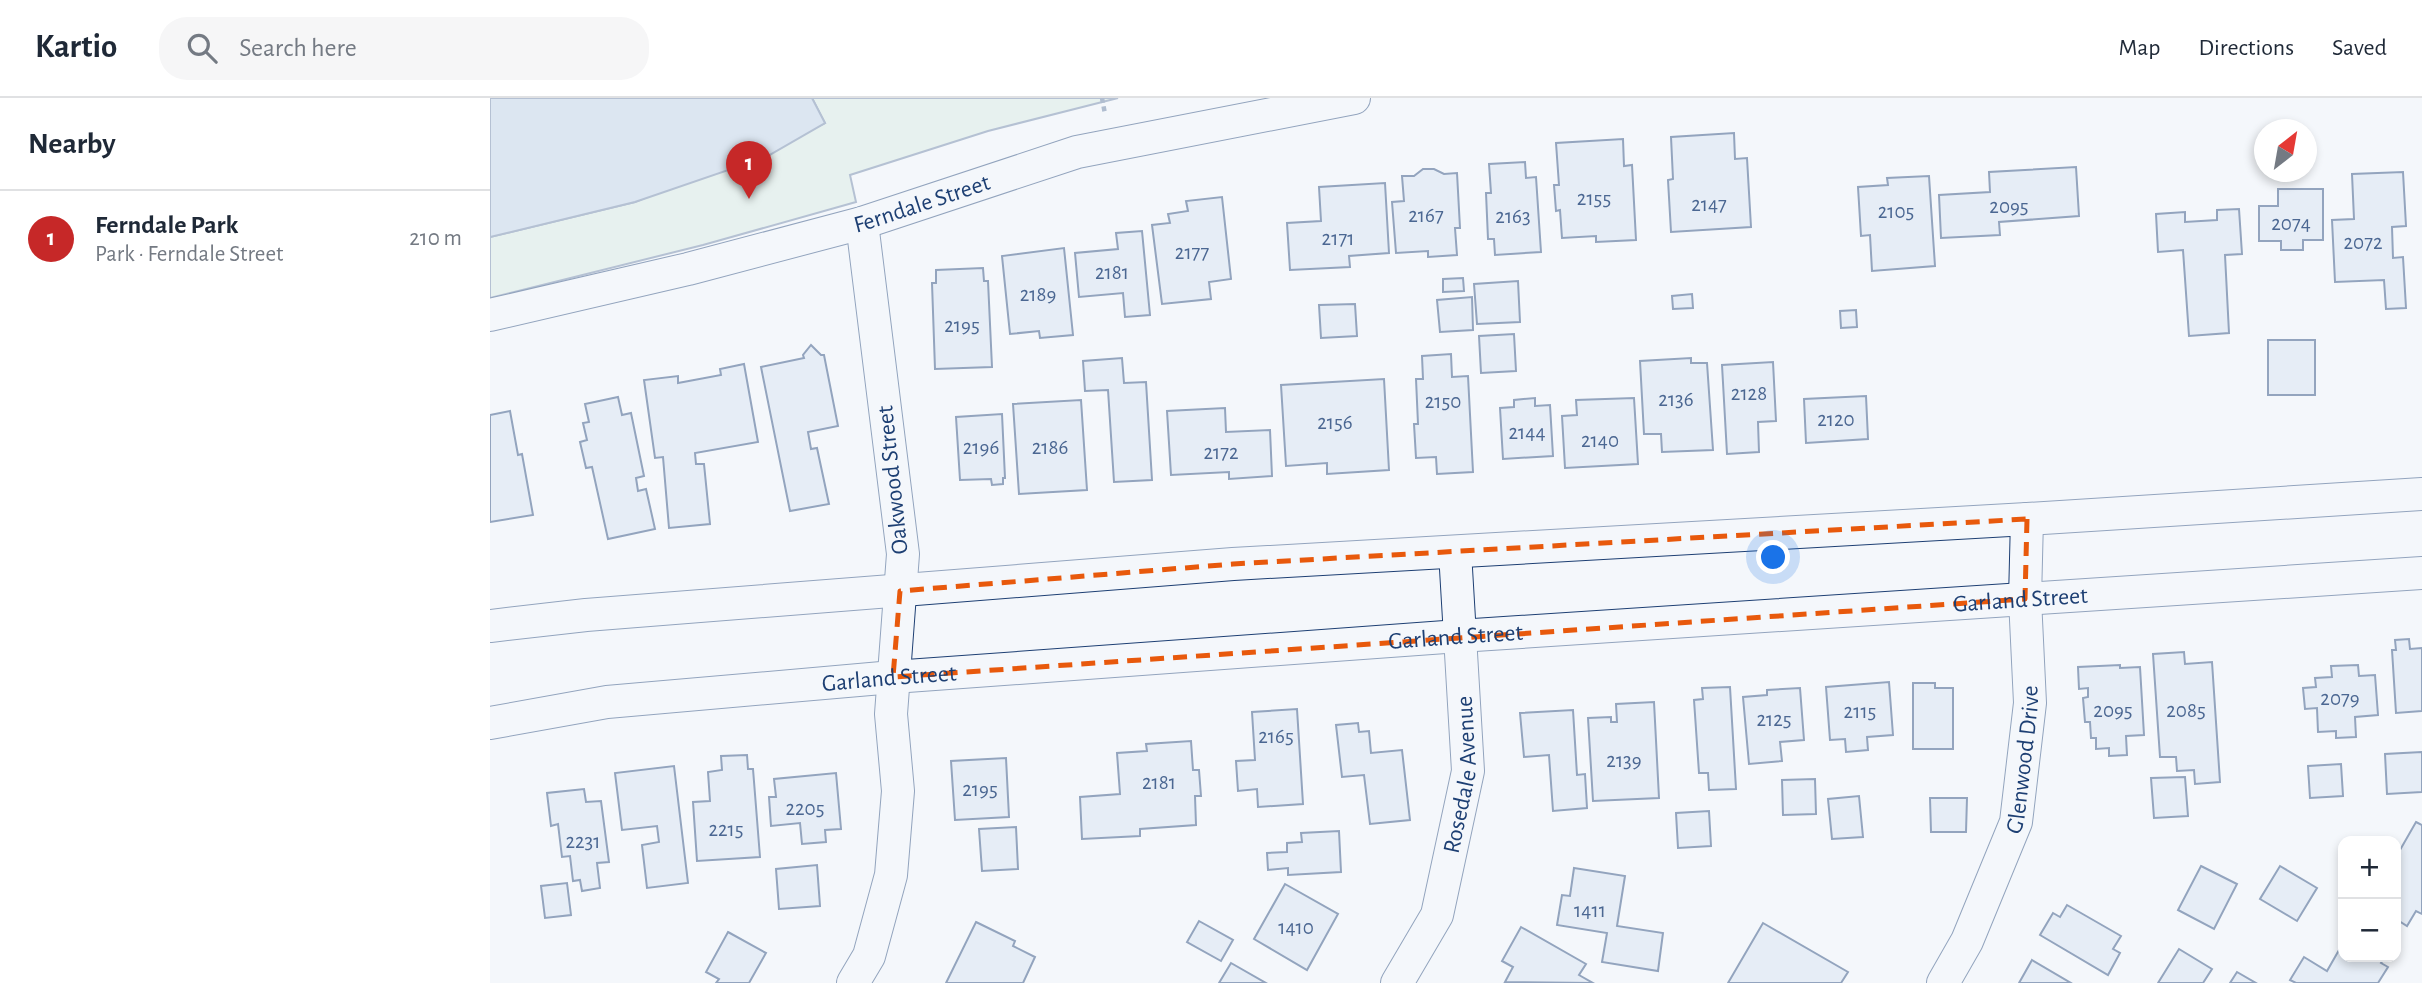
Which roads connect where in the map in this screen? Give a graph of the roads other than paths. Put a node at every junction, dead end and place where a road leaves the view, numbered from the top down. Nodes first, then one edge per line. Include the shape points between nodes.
1 (1354, 98) edge
2 (862, 223) junction
3 (490, 315) edge
4 (2422, 494) edge
5 (2027, 519) junction
6 (1455, 552) junction
7 (2422, 573) edge
8 (900, 591) junction
9 (2025, 600) junction
10 (490, 626) edge
11 (1459, 636) junction
12 (893, 677) junction
13 (490, 723) edge
14 (853, 983) edge
15 (1397, 983) edge
16 (1943, 983) edge

1 - 2 street, Ferndale Street via 1077,152
2 - 3 street, Ferndale Street
2 - 8 street, Oakwood Street via 903,554
4 - 5 street
5 - 6 street
5 - 9 street, Glenwood Drive
6 - 8 street
6 - 11 street, Rosedale Avenue
7 - 9 street, Garland Street
8 - 10 street
8 - 12 street, Oakwood Street
9 - 11 street, Garland Street
9 - 16 street, Glenwood Drive via 2030,703 2016,822 1967,942
11 - 12 street, Garland Street
11 - 15 street, Rosedale Avenue via 1468,771 1437,915
12 - 13 street, Garland Street via 607,702
12 - 14 street, Oakwood Street via 891,714 898,791 891,875 869,957

